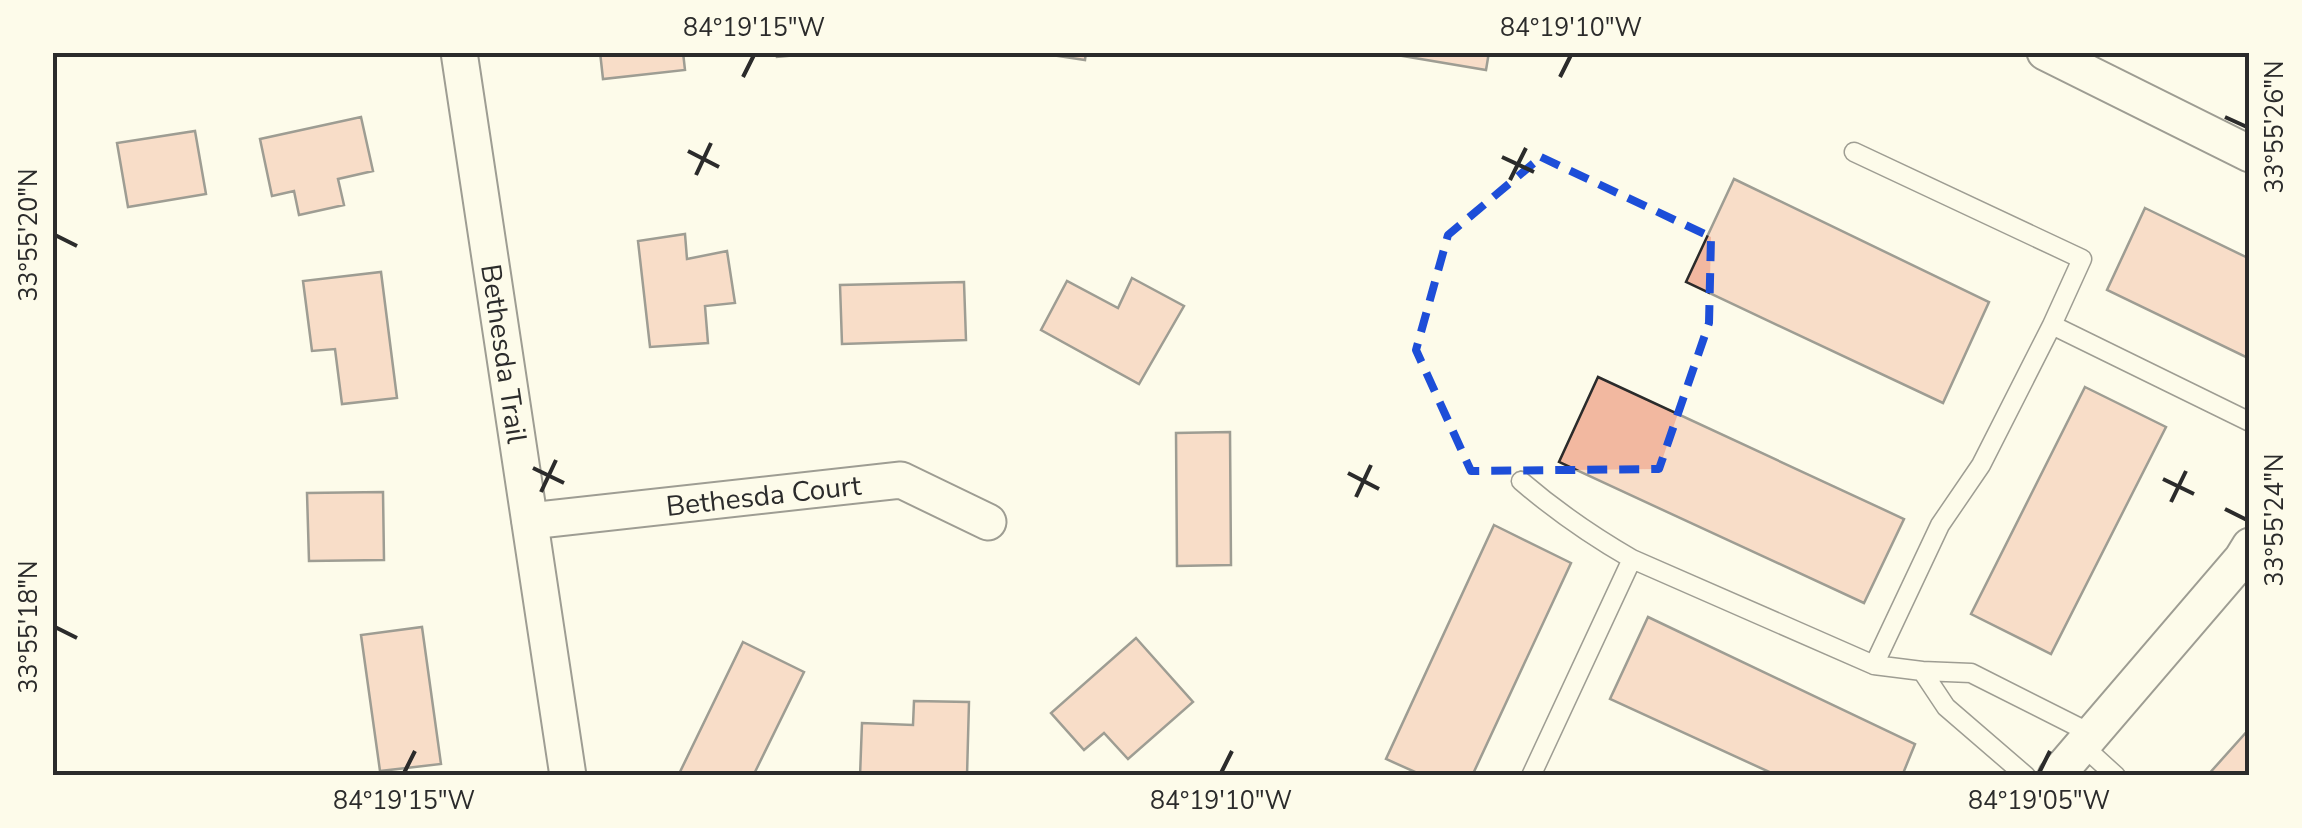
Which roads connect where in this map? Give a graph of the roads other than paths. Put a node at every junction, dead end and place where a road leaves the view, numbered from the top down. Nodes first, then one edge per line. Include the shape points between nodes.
1 (459, 52) edge
2 (2064, 57) edge
3 (2247, 146) edge
4 (1854, 152) dead end
5 (2052, 325) junction
6 (2250, 422) edge
7 (1521, 481) dead end
8 (530, 521) junction
9 (988, 522) dead end
10 (2250, 546) edge
11 (1632, 559) junction
12 (1874, 665) junction
13 (1922, 671) junction
14 (2087, 740) junction
15 (568, 776) edge
16 (1531, 776) edge
17 (2026, 776) edge
18 (2056, 776) edge
19 (2116, 776) edge

1 - 8 street, Bethesda Trail
2 - 3 street
4 - 5 lane via 2082,259
5 - 6 lane
5 - 12 lane via 1981,465 1940,525
7 - 11 lane
8 - 9 street, Bethesda Court via 901,480
8 - 15 street, Bethesda Trail
10 - 14 street
11 - 12 lane
11 - 16 lane
12 - 13 lane
13 - 14 lane via 1971,673
13 - 17 lane via 1946,707
14 - 18 street
14 - 19 lane

